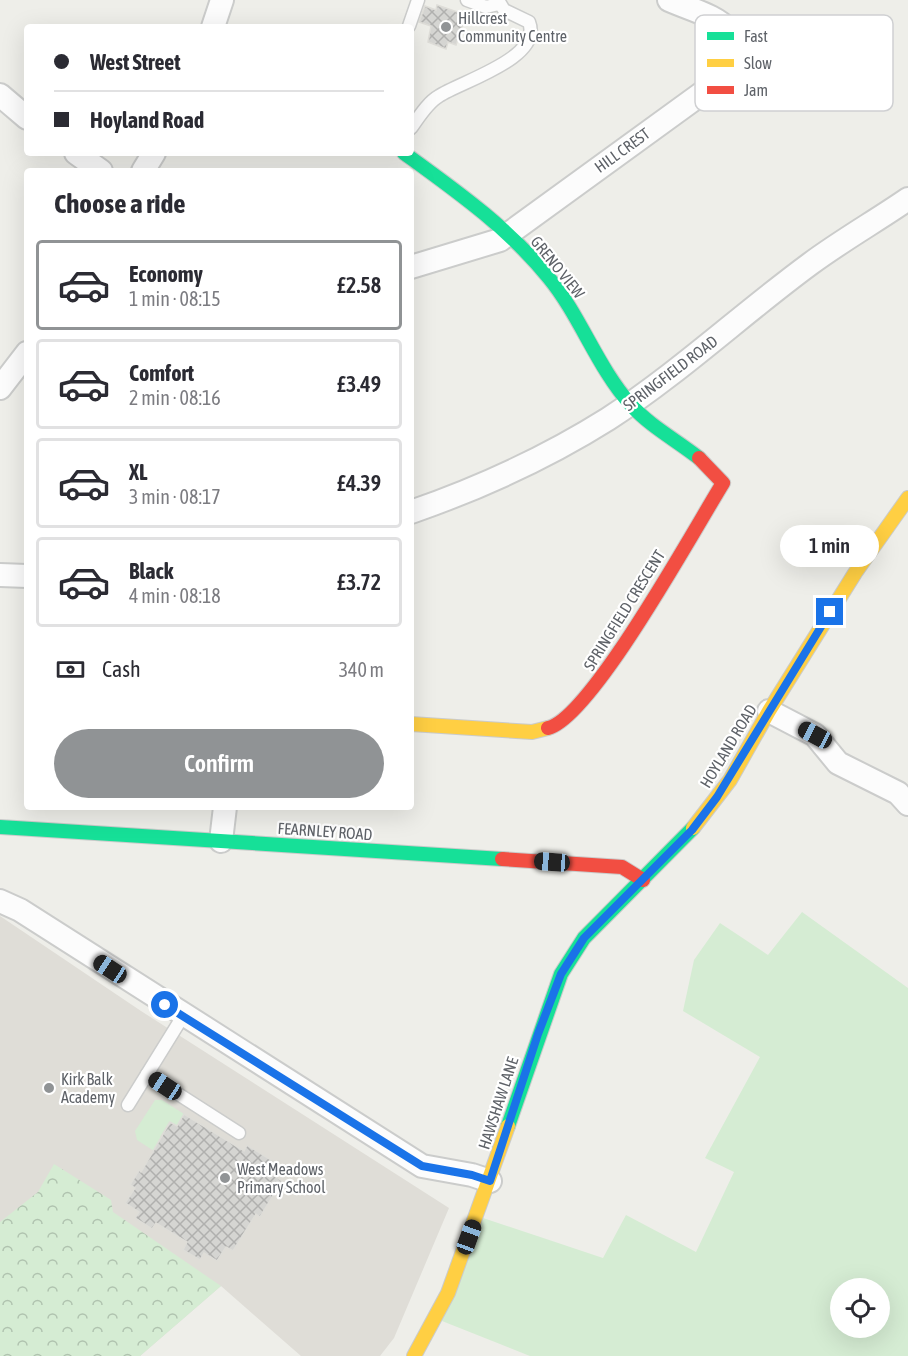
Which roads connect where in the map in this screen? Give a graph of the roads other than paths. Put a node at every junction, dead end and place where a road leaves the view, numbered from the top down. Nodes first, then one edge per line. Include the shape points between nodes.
1 (222, 0) edge
2 (418, 0) edge
3 (467, 0) edge
4 (669, 0) edge
5 (498, 2) edge
6 (705, 15) edge
7 (214, 24) edge
8 (410, 24) edge
9 (0, 95) edge
10 (695, 98) edge
11 (24, 115) edge
12 (414, 124) edge
13 (80, 156) edge
14 (408, 156) edge
15 (97, 168) edge
16 (908, 199) edge
17 (508, 234) junction
18 (414, 266) edge
19 (24, 357) edge
20 (0, 388) edge
21 (630, 404) junction
22 (908, 498) edge
23 (414, 511) edge
24 (0, 574) edge
25 (24, 576) edge
26 (769, 711) junction
27 (414, 724) edge
28 (908, 804) edge
29 (225, 810) edge
30 (0, 827) edge
31 (221, 841) junction
32 (643, 880) junction
33 (0, 901) edge
34 (183, 1016) junction
35 (147, 1074) junction
36 (128, 1105) dead end
37 (239, 1133) dead end
38 (490, 1181) junction
39 (414, 1356) edge

1 - 7 street
2 - 8 lane
3 - 5 lane via 486,7
4 - 6 street, HILL CREST
5 - 12 lane via 504,10 529,22 533,30 524,48 483,75 431,101
9 - 11 street
10 - 17 street, HILL CREST
13 - 15 street
14 - 17 main road, GRENO VIEW
16 - 21 street, SPRINGFIELD ROAD via 811,263
17 - 18 street, HILL CREST via 500,240
17 - 21 main road, GRENO VIEW via 536,260 566,299
19 - 20 street
21 - 23 street, SPRINGFIELD ROAD via 548,454 460,495
21 - 27 main road, SPRINGFIELD CRESCENT via 706,464 723,483 606,674 575,711 554,727 532,732
22 - 26 main road, HOYLAND ROAD via 875,542
24 - 25 street
26 - 28 street via 815,735 838,763 898,793
26 - 32 main road, HOYLAND ROAD via 717,797 692,830
29 - 31 street
30 - 31 main road, FEARNLEY ROAD
31 - 32 main road, FEARNLEY ROAD via 622,867
32 - 38 main road, HAWSHAW LANE via 584,938 561,974
33 - 34 street via 20,910
34 - 35 lane
34 - 38 street via 422,1166
35 - 36 lane
35 - 37 lane
38 - 39 main road, HAWSHAW LANE via 448,1293

